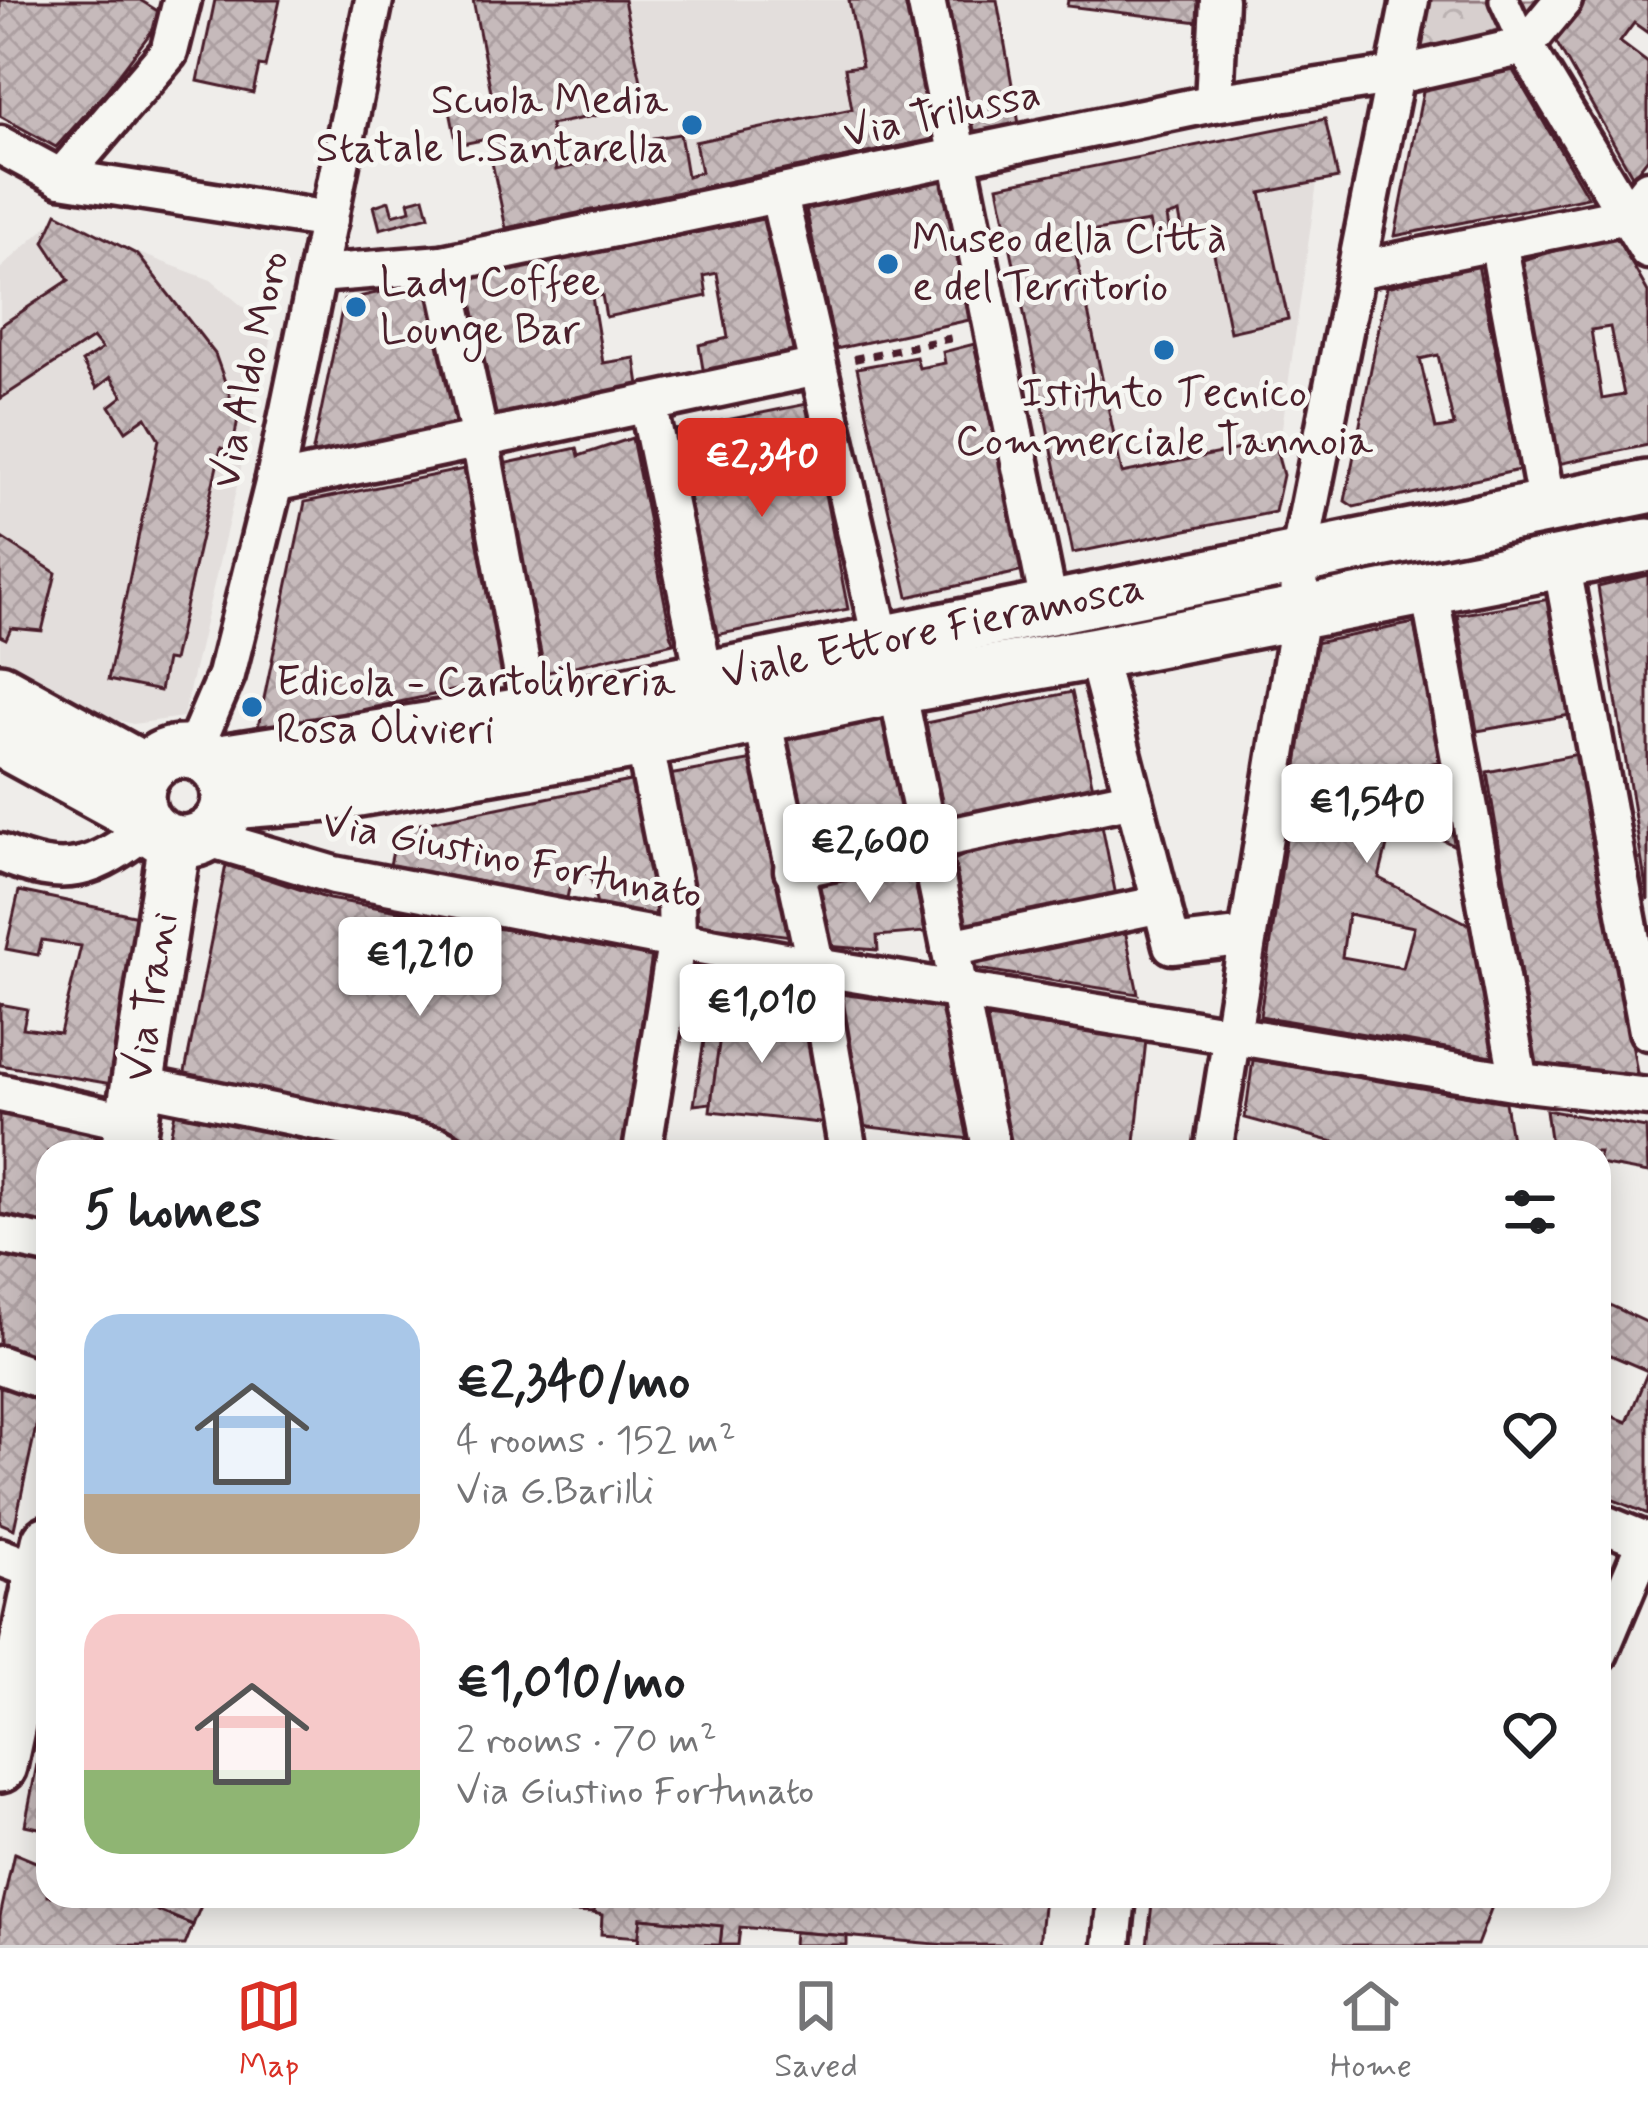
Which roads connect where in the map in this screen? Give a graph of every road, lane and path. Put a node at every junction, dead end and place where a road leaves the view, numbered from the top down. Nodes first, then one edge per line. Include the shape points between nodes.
1 (181, 0) edge
2 (374, 0) edge
3 (926, 0) edge
4 (1219, 0) edge
5 (1410, 0) edge
6 (1504, 0) edge
7 (1563, 0) edge
8 (1525, 46) junction
9 (1403, 66) junction
10 (1214, 103) junction
11 (0, 146) edge
12 (960, 158) junction
13 (61, 178) junction
14 (779, 196) junction
15 (1638, 202) edge
16 (329, 220) junction
17 (1498, 241) junction
18 (1648, 250) edge
19 (442, 264) junction
20 (1357, 269) junction
21 (318, 274) junction
22 (993, 329) junction
23 (818, 367) junction
24 (648, 403) junction
25 (480, 439) junction
26 (274, 483) junction
27 (1648, 487) edge
28 (1547, 507) junction
29 (1648, 544) edge
30 (1300, 557) junction
31 (1561, 562) junction
32 (1429, 589) junction
33 (1049, 609) junction
34 (1300, 613) junction
35 (1096, 653) junction
36 (890, 665) junction
37 (705, 679) junction
38 (0, 690) edge
39 (530, 713) junction
40 (762, 718) junction
41 (0, 740) edge
42 (644, 741) junction
43 (1134, 798) junction
44 (182, 801) junction
45 (927, 841) junction
46 (2, 863) edge
47 (793, 870) junction
48 (1162, 904) junction
49 (1248, 935) junction
50 (677, 938) junction
51 (950, 948) junction
52 (816, 967) junction
53 (960, 992) junction
54 (1648, 1031) edge
55 (1230, 1036) junction
56 (1519, 1082) junction
57 (0, 1093) edge
58 (1648, 1097) edge
59 (133, 1120) edge
60 (368, 1140) edge
61 (644, 1140) edge
62 (846, 1140) edge
63 (990, 1140) edge
64 (1215, 1140) edge
65 (0, 1235) edge
66 (36, 1242) edge
67 (0, 1365) edge
68 (36, 1378) edge
69 (1611, 1527) edge
70 (1647, 1542) edge
71 (30, 1557) edge
72 (1611, 1625) edge
73 (0, 1766) edge
74 (1116, 1908) edge
75 (1112, 1945) edge

1 - 13 street via 169,52
2 - 16 street, Via Aldo Moro
3 - 12 street
4 - 10 street
5 - 9 street
6 - 8 street
7 - 8 street
8 - 9 street, Via Trilussa
8 - 15 street
9 - 10 street, Via Trilussa
9 - 20 street
10 - 12 street, Via Trilussa
11 - 13 street
12 - 14 street, Via Trilussa
12 - 22 street
13 - 16 street
14 - 19 street, Via Trilussa
14 - 23 street
15 - 17 street
15 - 18 street
16 - 21 street, Via Aldo Moro
17 - 20 street
17 - 28 street
19 - 21 street, Via Trilussa
19 - 25 street
20 - 30 street
21 - 26 street, Via Aldo Moro
22 - 23 path
22 - 33 street
23 - 24 street
23 - 36 street
24 - 25 street
24 - 37 street
25 - 26 street
25 - 39 street
26 - 44 street, Via Aldo Moro via 226,675
27 - 28 main road, Viale Ettore Fieramosca
28 - 30 main road, Viale Ettore Fieramosca
29 - 31 main road
30 - 33 main road, Viale Ettore Fieramosca
30 - 34 street
31 - 32 main road
31 - 54 street
32 - 34 main road
32 - 56 street
33 - 36 main road, Viale Ettore Fieramosca
34 - 35 main road
34 - 49 street
35 - 36 main road
35 - 43 street
36 - 37 main road, Viale Ettore Fieramosca
36 - 40 main road
36 - 45 street
37 - 39 main road, Viale Ettore Fieramosca
38 - 44 main road
39 - 44 main road, Viale Ettore Fieramosca
40 - 42 main road
40 - 47 street
41 - 44 main road
42 - 44 main road via 329,795
42 - 50 street
43 - 45 street
43 - 48 street
44 - 46 street via 110,856 65,871
44 - 50 street, Via Giustino Fortunato via 334,875
44 - 59 main road, Via Trani
45 - 47 street
45 - 51 street
47 - 52 street
48 - 49 street via 1172,945
48 - 51 street
49 - 55 street
50 - 52 street, Via Giustino Fortunato
50 - 61 street
51 - 53 street
52 - 53 street, Via Giustino Fortunato
52 - 62 street
53 - 55 street, Via Giustino Fortunato
53 - 63 street
55 - 56 street, Via Giustino Fortunato
55 - 64 street
56 - 58 street, Via Giustino Fortunato
57 - 59 street
59 - 60 street
65 - 66 street
67 - 68 street
69 - 70 street
70 - 72 street
71 - 73 main road
74 - 75 street

